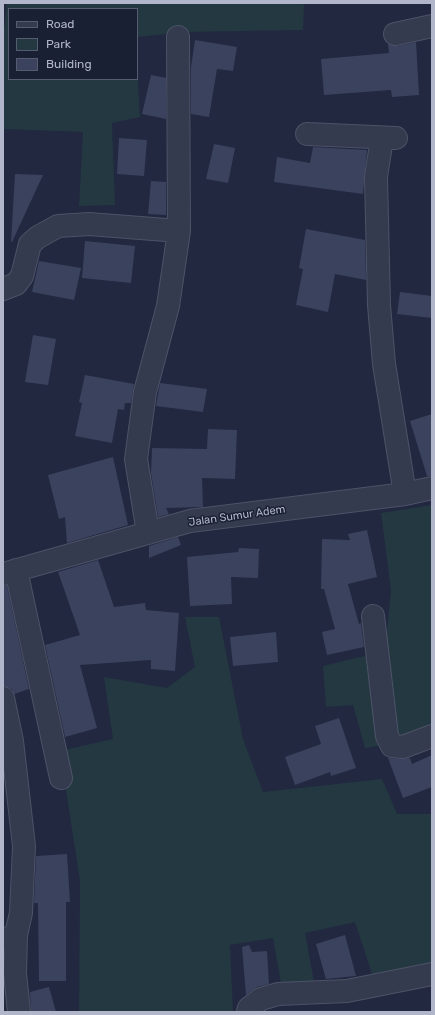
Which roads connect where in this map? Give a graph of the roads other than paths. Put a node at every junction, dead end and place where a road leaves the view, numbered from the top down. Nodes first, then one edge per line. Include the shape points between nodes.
1 (432, 26) edge
2 (395, 34) dead end
3 (178, 37) dead end
4 (307, 134) dead end
5 (179, 231) junction
6 (3, 289) edge
7 (432, 488) edge
8 (405, 494) junction
9 (148, 533) junction
10 (9, 572) edge
11 (373, 616) dead end
12 (3, 698) edge
13 (432, 736) edge
14 (61, 778) dead end
15 (10, 937) edge
16 (432, 974) edge
17 (19, 1012) edge
18 (248, 1012) edge

1 - 2 street
3 - 5 street
4 - 8 street via 389,138 376,177 379,305 384,364
5 - 6 street via 89,224 58,226 30,244 22,276 16,284
5 - 9 street via 168,306 145,392 136,459
7 - 8 street, Jalan Sumur Adem
8 - 9 street, Jalan Sumur Adem via 190,521
9 - 10 street, Jalan Sumur Adem
10 - 14 street via 43,689
11 - 13 street via 387,736 392,746 403,747
12 - 15 street via 12,741 24,846 21,913
15 - 17 street
16 - 18 street via 347,991 278,994 261,999 249,1008

